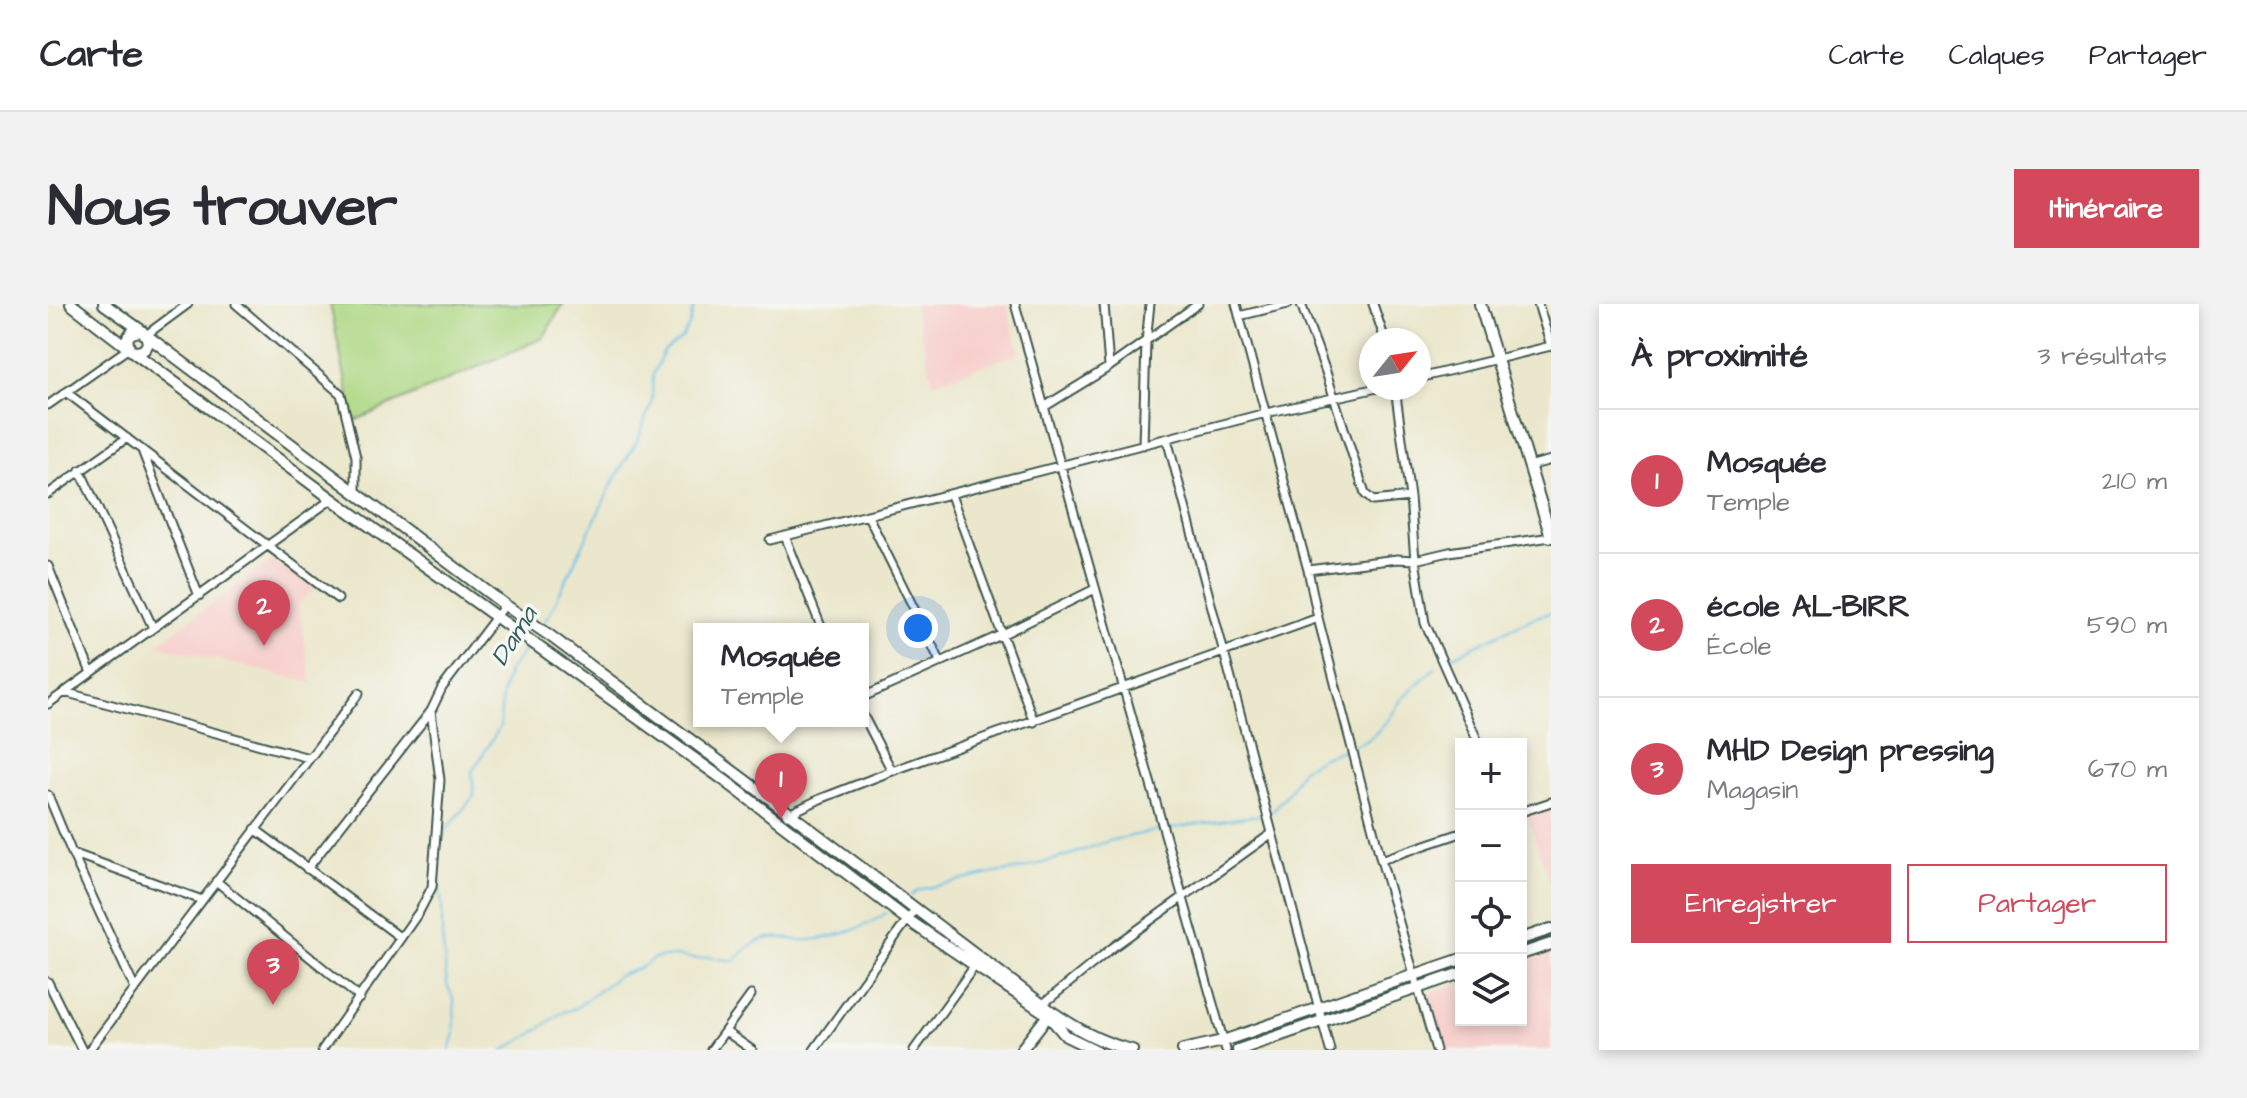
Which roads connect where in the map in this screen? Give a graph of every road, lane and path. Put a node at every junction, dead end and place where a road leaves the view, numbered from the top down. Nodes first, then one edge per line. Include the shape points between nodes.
1 (71, 304) edge
2 (104, 304) edge
3 (188, 304) edge
4 (236, 304) edge
5 (1015, 304) edge
6 (1104, 304) edge
7 (1150, 304) edge
8 (1198, 304) edge
9 (1236, 304) edge
10 (1288, 304) edge
11 (1301, 304) edge
12 (1373, 304) edge
13 (1480, 304) edge
14 (1538, 304) edge
15 (1239, 316) junction
16 (1381, 328) edge
17 (144, 334) junction
18 (1146, 342) junction
19 (1551, 346) edge
20 (130, 349) junction
21 (1497, 359) junction
22 (1109, 367) junction
23 (1431, 375) edge
24 (66, 392) junction
25 (1359, 392) edge
26 (1334, 398) junction
27 (1397, 400) edge
28 (48, 405) edge
29 (1044, 407) junction
30 (1266, 413) junction
31 (127, 438) junction
32 (1167, 439) junction
33 (1143, 445) junction
34 (141, 449) junction
35 (1551, 460) edge
36 (1529, 466) junction
37 (1061, 467) junction
38 (80, 470) junction
39 (356, 493) junction
40 (48, 494) edge
41 (951, 495) junction
42 (1410, 497) junction
43 (332, 499) junction
44 (868, 516) junction
45 (785, 536) junction
46 (1551, 537) edge
47 (770, 540) dead end
48 (268, 546) junction
49 (1415, 560) junction
50 (48, 566) edge
51 (1308, 570) junction
52 (1095, 589) junction
53 (199, 596) junction
54 (338, 599) dead end
55 (505, 605) junction
56 (497, 617) junction
57 (1318, 618) junction
58 (820, 623) edge
59 (153, 628) junction
60 (1003, 634) junction
61 (1223, 650) junction
62 (940, 661) junction
63 (91, 673) junction
64 (1123, 688) junction
65 (64, 692) junction
66 (359, 693) dead end
67 (869, 694) edge
68 (48, 704) edge
69 (431, 711) junction
70 (1034, 722) junction
71 (869, 727) edge
72 (1476, 738) edge
73 (309, 758) junction
74 (892, 771) junction
75 (48, 795) edge
76 (1551, 802) edge
77 (1527, 810) edge
78 (789, 813) junction
79 (782, 823) junction
80 (255, 829) junction
81 (1271, 834) junction
82 (1455, 835) edge
83 (72, 853) junction
84 (1381, 860) junction
85 (307, 869) junction
86 (216, 881) junction
87 (1182, 896) junction
88 (202, 900) junction
89 (916, 908) junction
90 (908, 920) junction
91 (1551, 929) edge
92 (1527, 937) edge
93 (401, 938) junction
94 (1551, 944) edge
95 (1527, 952) edge
96 (1455, 961) edge
97 (974, 967) junction
98 (1415, 975) junction
99 (1455, 975) edge
100 (48, 982) edge
101 (1419, 987) junction
102 (135, 989) junction
103 (751, 995) dead end
104 (360, 998) junction
105 (1319, 1008) junction
106 (1047, 1010) junction
107 (1322, 1020) junction
108 (725, 1031) junction
109 (1225, 1046) edge
110 (82, 1050) edge
111 (89, 1050) edge
112 (322, 1050) edge
113 (711, 1050) edge
114 (752, 1050) edge
115 (814, 1050) edge
116 (914, 1050) edge
117 (1021, 1050) edge
118 (1095, 1050) edge
119 (1132, 1050) edge
120 (1183, 1050) edge
121 (1238, 1050) edge
122 (1330, 1050) edge
123 (1436, 1050) edge

1 - 20 street
2 - 17 street
3 - 17 street
4 - 39 street via 341,394 356,457
5 - 29 street
6 - 22 street
7 - 18 street
8 - 18 street
9 - 15 street
10 - 15 street
11 - 26 street
12 - 16 street
13 - 21 street
14 - 19 street
15 - 30 street
17 - 20 street via 146,348
17 - 39 street
18 - 22 street
18 - 33 street
19 - 21 street
20 - 24 street
20 - 43 street
21 - 23 street
21 - 36 street
22 - 29 street
24 - 28 street
24 - 31 street
25 - 26 street
26 - 30 street
26 - 42 street via 1368,498
27 - 42 street
29 - 37 street
30 - 32 street
30 - 51 street
31 - 34 street
31 - 38 street
32 - 33 street
32 - 61 street
33 - 37 street
34 - 48 street
34 - 53 street
35 - 36 street
36 - 46 street
37 - 41 street
37 - 52 street
38 - 40 street
38 - 59 street
39 - 55 street
41 - 44 street
41 - 60 street
42 - 49 street
43 - 48 street
43 - 56 street
44 - 45 street
44 - 62 street
45 - 47 street
45 - 58 street
46 - 49 street
48 - 53 street
48 - 54 street
49 - 51 street
49 - 72 street via 1425,623
50 - 63 street
51 - 57 street
52 - 60 street
52 - 64 street
53 - 59 street
55 - 56 street
55 - 78 street
56 - 69 street via 442,688
56 - 79 street
57 - 61 street
57 - 84 street
59 - 63 street
60 - 62 street
60 - 70 street
61 - 64 street
61 - 81 street
62 - 67 street
63 - 65 street
64 - 70 street
64 - 87 street
65 - 68 street
65 - 73 street
66 - 73 street
69 - 85 street
69 - 93 street via 440,780 432,887
70 - 74 street
71 - 74 street
73 - 80 street
74 - 78 street
75 - 83 street
76 - 77 street
78 - 79 street
78 - 89 street
79 - 90 street
80 - 85 street
80 - 86 street
81 - 87 street
81 - 105 street
82 - 84 street
83 - 88 street
83 - 102 street
84 - 98 street
85 - 93 street
86 - 88 street
86 - 104 street
87 - 106 street via 1112,948
87 - 109 street
88 - 102 street
89 - 90 street
89 - 106 street
90 - 97 street
90 - 115 street
91 - 92 street
93 - 104 street
94 - 95 street
96 - 98 street
97 - 106 street
97 - 116 street
98 - 101 street
98 - 105 street
99 - 101 street
100 - 110 street
101 - 107 street
101 - 123 street
102 - 111 street
103 - 108 street
104 - 112 street
105 - 107 street
105 - 109 street
106 - 117 street
106 - 118 street via 1066,1036
106 - 119 street via 1087,1035
107 - 121 street
107 - 122 street
108 - 113 street
108 - 114 street
109 - 120 street

